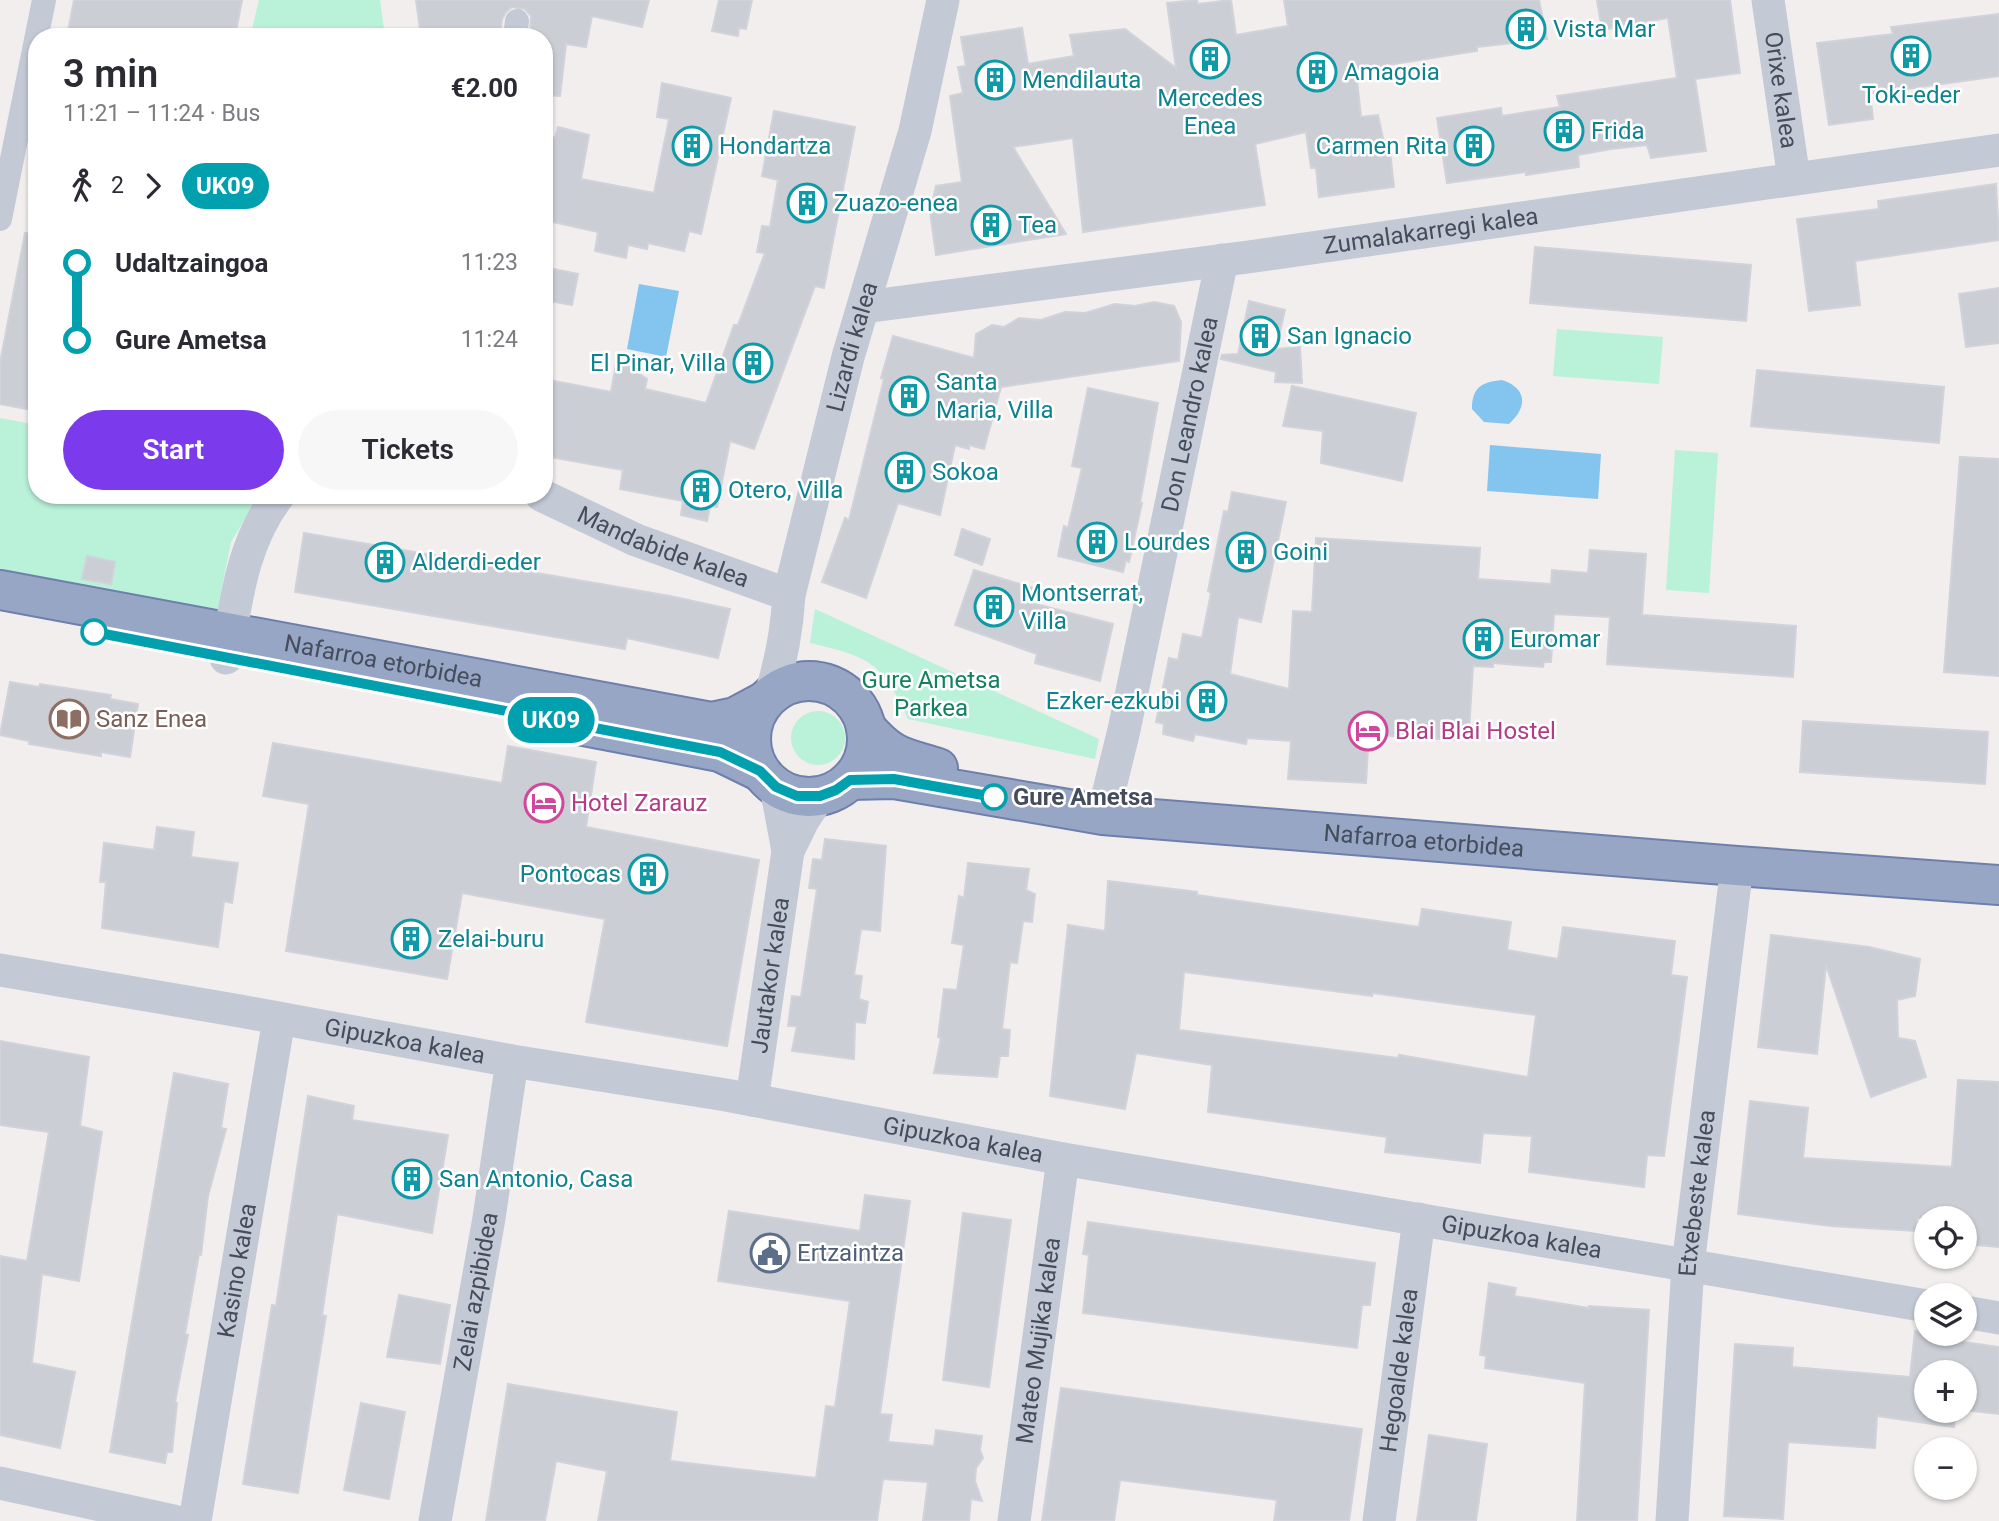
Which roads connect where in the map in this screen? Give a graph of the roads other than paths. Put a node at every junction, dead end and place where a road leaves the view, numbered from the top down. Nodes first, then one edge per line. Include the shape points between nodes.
1 (44, 0) edge
2 (943, 0) edge
3 (1768, 0) edge
4 (38, 28) edge
5 (28, 80) edge
6 (1999, 150) edge
7 (1794, 179) junction
8 (0, 219) edge
9 (1222, 260) junction
10 (864, 307) junction
11 (553, 501) edge
12 (272, 504) edge
13 (0, 590) edge
14 (789, 595) junction
15 (0, 614) edge
16 (229, 646) junction
17 (767, 698) junction
18 (866, 728) junction
19 (768, 779) junction
20 (835, 788) junction
21 (1106, 803) junction
22 (788, 851) junction
23 (1999, 861) edge
24 (1737, 866) junction
25 (1999, 885) edge
26 (0, 970) edge
27 (279, 1019) junction
28 (512, 1061) junction
29 (752, 1100) junction
30 (1063, 1159) junction
31 (1419, 1219) junction
32 (1688, 1265) junction
33 (1914, 1304) edge
34 (1977, 1314) edge
35 (1999, 1318) edge
36 (0, 1483) edge
37 (174, 1521) edge
38 (195, 1521) edge
39 (435, 1521) edge
40 (1014, 1521) edge
41 (1379, 1521) edge
42 (1672, 1521) edge

1 - 4 street
2 - 10 street, Lizardi kalea via 915,131
3 - 7 street, Orixe kalea
5 - 8 street
6 - 7 street, Zumalakarregi kalea
7 - 9 street, Zumalakarregi kalea
9 - 10 street, Zumalakarregi kalea
9 - 21 street, Don Leandro kalea
10 - 14 street, Lizardi kalea
11 - 14 street, Mandabide kalea via 636,540
12 - 16 street via 245,558
13 - 16 highway, Nafarroa etorbidea
14 - 17 street, Lizardi kalea via 778,672
15 - 16 highway, Nafarroa etorbidea
16 - 17 highway, Nafarroa etorbidea via 711,722 735,717
16 - 19 highway, Nafarroa etorbidea via 720,752
17 - 18 highway via 789,684 828,684 846,694 859,709
17 - 19 highway via 752,722 750,745
18 - 20 highway via 867,747 861,764
18 - 21 highway, Nafarroa etorbidea via 895,755
19 - 20 highway via 797,796
19 - 22 street, Jautakor kalea
20 - 21 highway, Nafarroa etorbidea via 894,779
20 - 22 street, Jautakor kalea via 803,820
21 - 23 highway, Nafarroa etorbidea
21 - 24 highway, Nafarroa etorbidea
22 - 29 street, Jautakor kalea
24 - 25 highway, Nafarroa etorbidea
24 - 32 street, Etxebeste kalea
26 - 27 street, Gipuzkoa kalea
27 - 28 street, Gipuzkoa kalea
27 - 38 street, Kasino kalea
28 - 29 street, Gipuzkoa kalea
28 - 39 street, Zelai azpibidea
29 - 30 street, Gipuzkoa kalea
30 - 31 street, Gipuzkoa kalea
30 - 40 street, Mateo Mujika kalea
31 - 32 street, Gipuzkoa kalea
31 - 41 street, Hegoalde kalea
32 - 33 street, Gipuzkoa kalea
32 - 42 street, Etxebeste kalea
34 - 35 street
36 - 37 street

